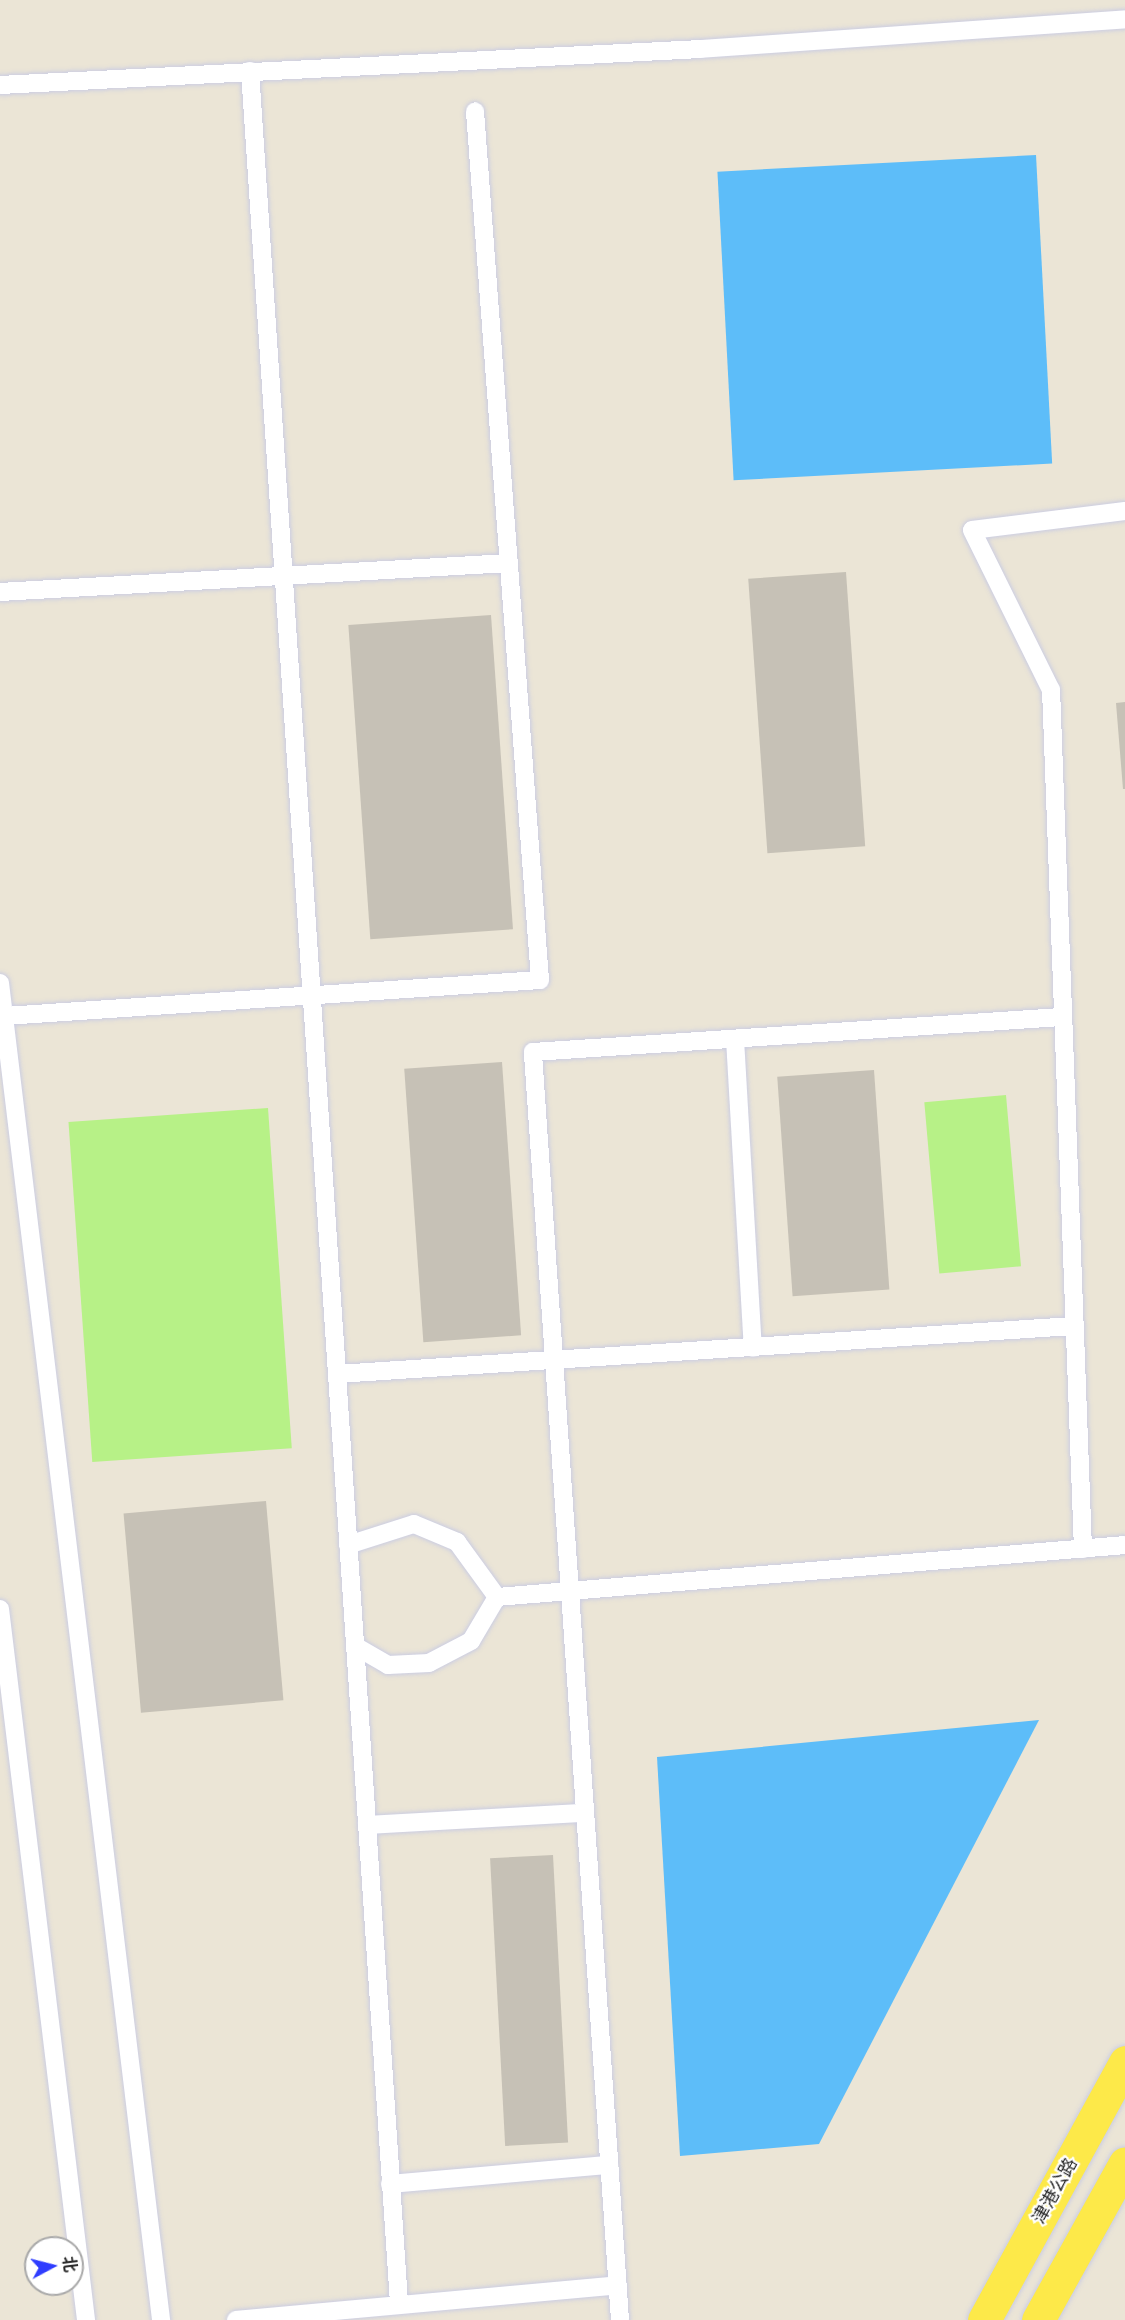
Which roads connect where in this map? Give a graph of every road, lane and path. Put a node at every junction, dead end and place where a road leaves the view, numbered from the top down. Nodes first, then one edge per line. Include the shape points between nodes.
1 (1125, 19) edge
2 (250, 72) junction
3 (0, 85) edge
4 (475, 111) dead end
5 (1125, 511) edge
6 (509, 563) junction
7 (284, 576) junction
8 (0, 592) edge
9 (0, 983) edge
10 (312, 995) junction
11 (4, 1016) junction
12 (1062, 1017) junction
13 (735, 1039) junction
14 (1074, 1326) junction
15 (753, 1347) junction
16 (554, 1360) junction
17 (337, 1374) junction
18 (348, 1545) junction
19 (1125, 1545) edge
20 (1083, 1549) junction
21 (570, 1591) junction
22 (497, 1597) junction
23 (0, 1609) edge
24 (355, 1646) junction
25 (585, 1813) junction
26 (367, 1825) junction
27 (1125, 2062) edge
28 (1125, 2163) edge
29 (609, 2165) junction
30 (390, 2184) junction
31 (617, 2285) junction
32 (399, 2304) junction
33 (86, 2320) edge
34 (161, 2320) edge
35 (236, 2320) edge
36 (620, 2320) edge
37 (984, 2320) edge
38 (1038, 2320) edge

1 - 2 lane via 700,49
2 - 3 lane
2 - 7 lane
4 - 6 lane
5 - 12 lane via 972,530 1051,690
6 - 7 lane
6 - 10 lane via 540,980
7 - 8 lane
7 - 10 lane
9 - 11 lane
10 - 11 lane
10 - 17 lane
11 - 34 lane
12 - 13 lane
12 - 14 lane
13 - 15 lane
13 - 16 lane via 533,1052
14 - 15 lane
14 - 20 lane
15 - 16 lane
16 - 17 lane
16 - 21 lane
17 - 18 lane
18 - 22 lane via 414,1524 457,1542
18 - 24 lane
19 - 20 lane
20 - 21 lane
21 - 22 lane
21 - 25 lane
22 - 24 lane via 471,1641 429,1663 388,1665
23 - 33 lane
24 - 26 lane
25 - 26 lane
25 - 29 lane
26 - 30 lane
27 - 37 main road, 津港公路
28 - 38 main road
29 - 30 lane
29 - 31 lane
30 - 32 lane
31 - 32 lane
31 - 36 lane
32 - 35 lane

